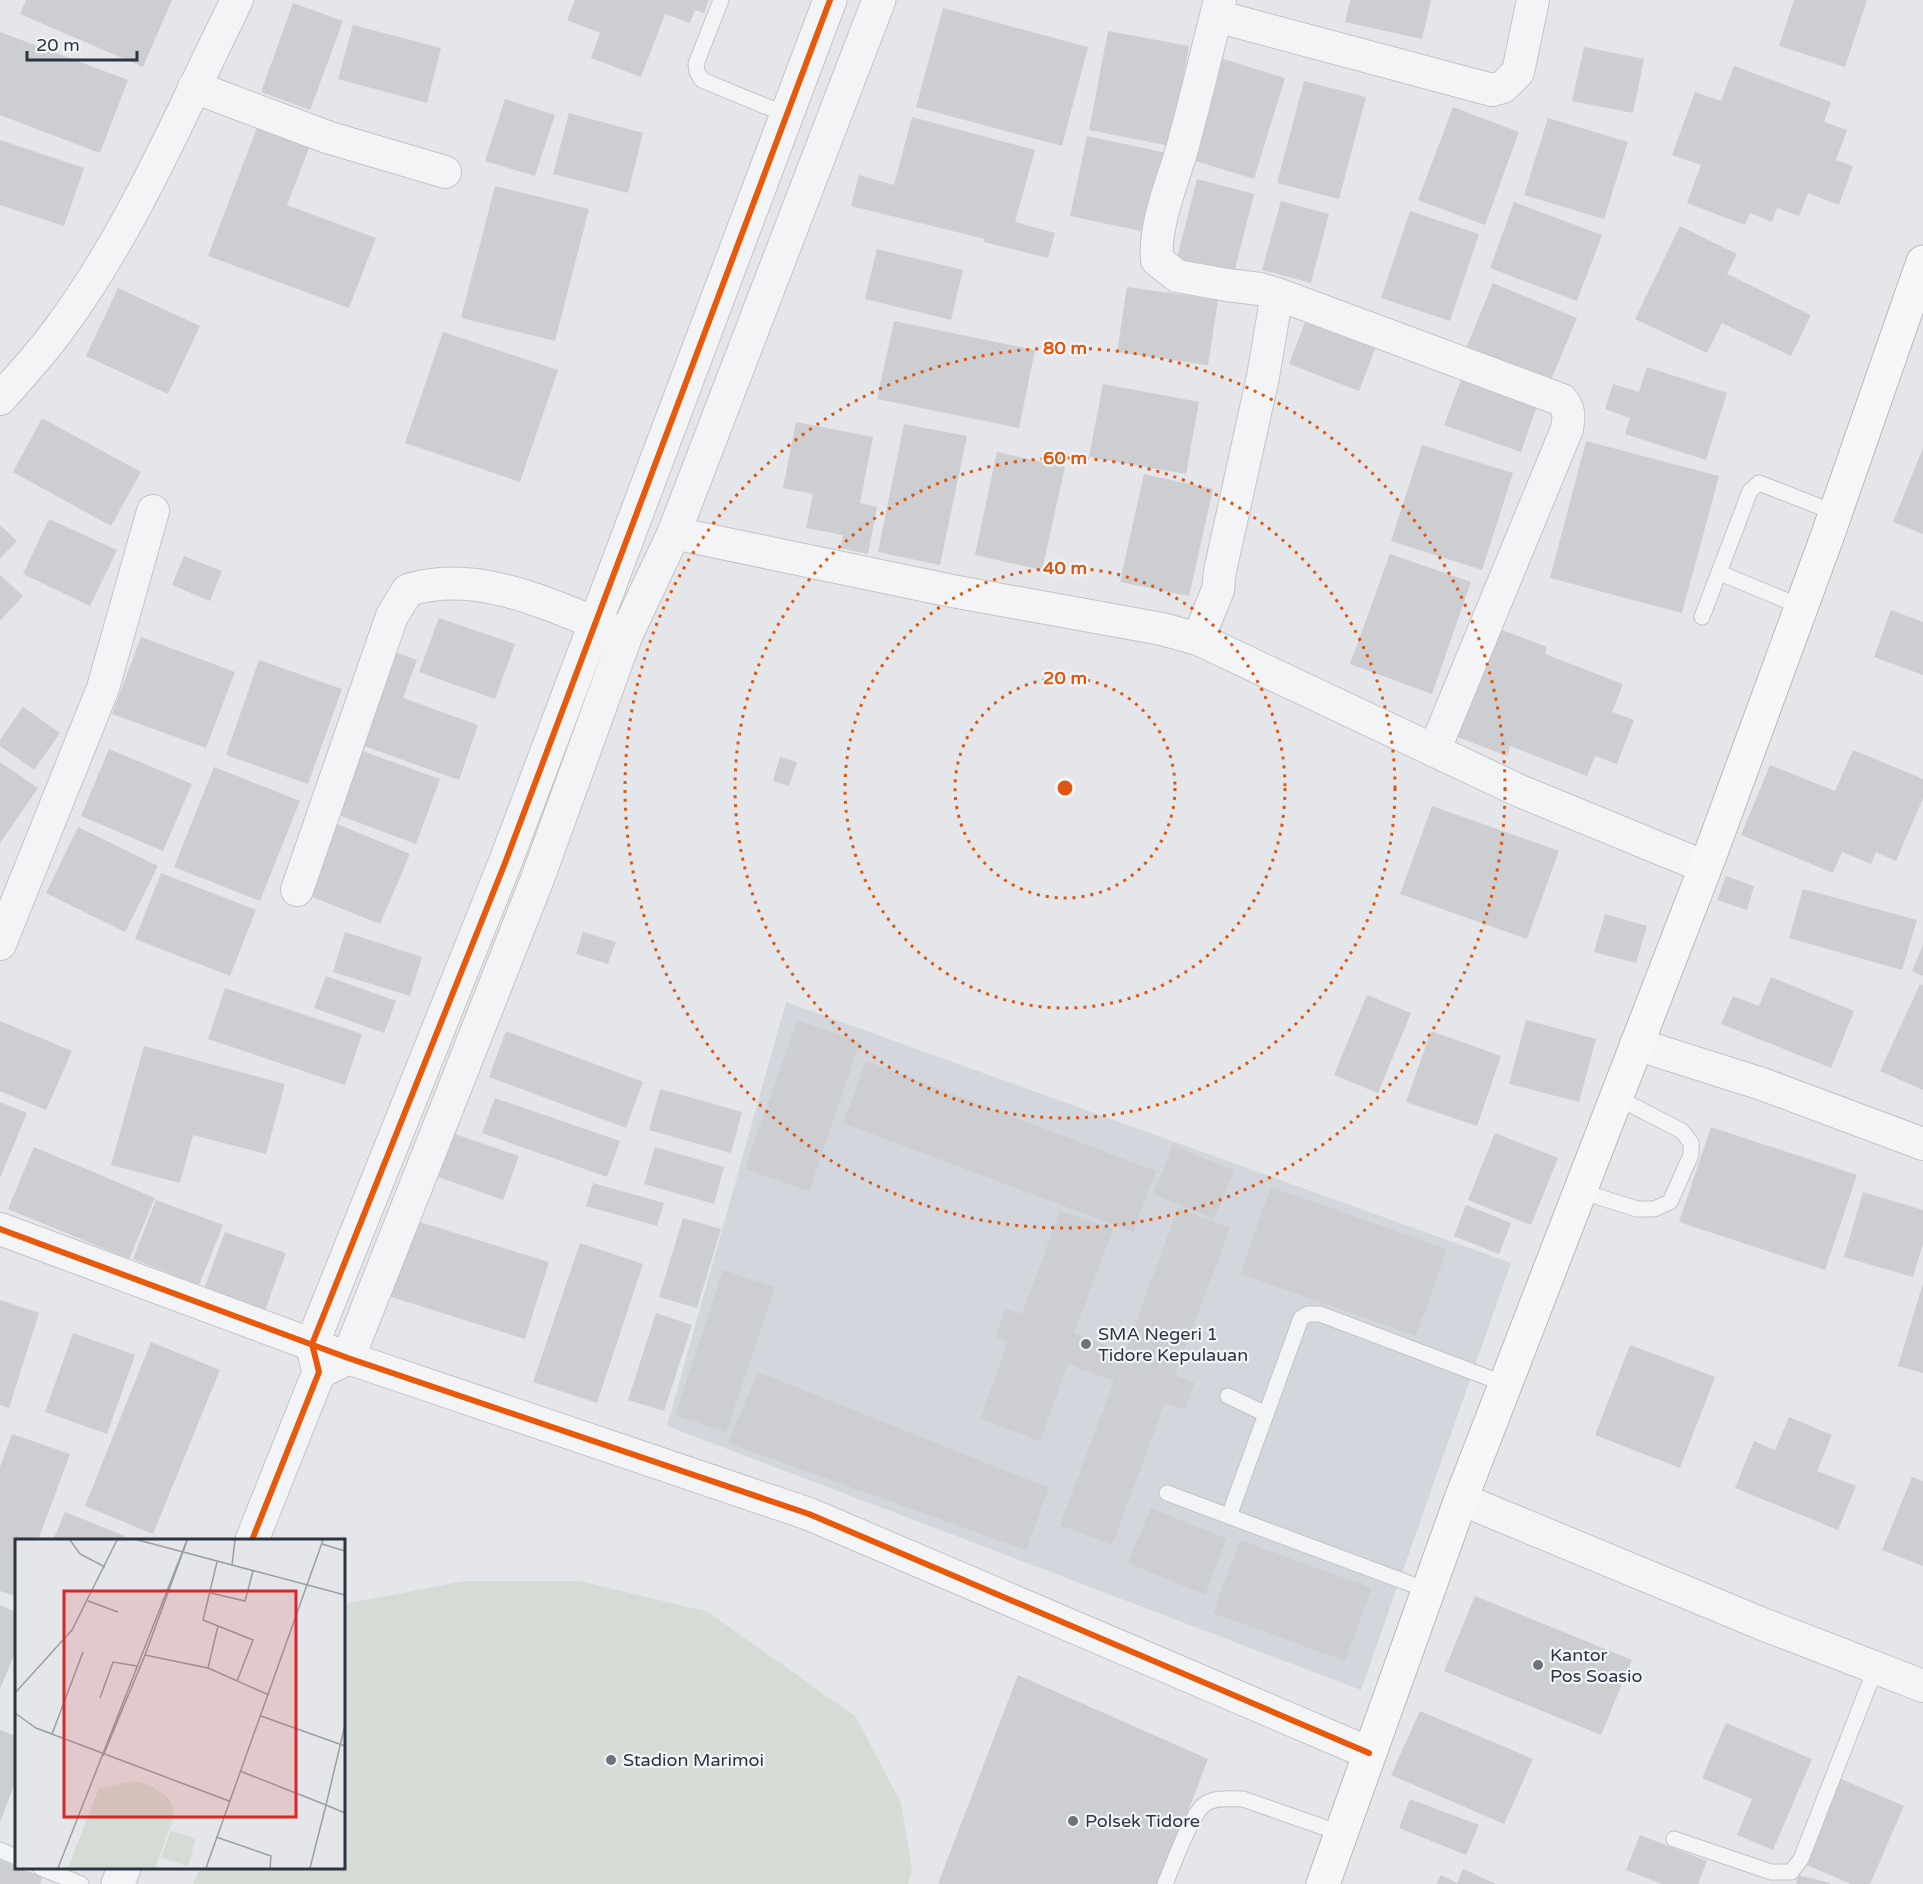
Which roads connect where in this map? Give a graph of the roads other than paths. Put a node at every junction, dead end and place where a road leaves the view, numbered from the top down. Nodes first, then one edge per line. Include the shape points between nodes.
1 (237, 0) edge
2 (721, 0) edge
3 (830, 0) edge
4 (879, 0) edge
5 (1533, 0) edge
6 (1218, 8) edge
7 (194, 87) junction
8 (787, 115) junction
9 (444, 172) dead end
10 (1923, 262) edge
11 (1277, 294) junction
12 (0, 399) edge
13 (153, 511) dead end
14 (1836, 513) junction
15 (674, 533) junction
16 (1720, 573) junction
17 (1802, 607) junction
18 (1702, 617) dead end
19 (594, 623) junction
20 (626, 635) junction
21 (1198, 639) junction
22 (1434, 751) junction
23 (1705, 867) junction
24 (297, 890) dead end
25 (0, 944) edge
26 (1636, 1044) junction
27 (1616, 1097) junction
28 (1923, 1144) edge
29 (1580, 1191) junction
30 (0, 1229) edge
31 (315, 1358) junction
32 (348, 1358) junction
33 (1505, 1384) junction
34 (1228, 1396) dead end
35 (1266, 1414) junction
36 (1167, 1493) dead end
37 (1461, 1498) junction
38 (1228, 1516) junction
39 (252, 1539) edge
40 (1427, 1590) junction
41 (1876, 1667) junction
42 (1923, 1686) edge
43 (1369, 1753) junction
44 (1340, 1833) junction
45 (1674, 1839) dead end
46 (0, 1850) edge
47 (15, 1857) edge
48 (44, 1869) edge
49 (124, 1869) edge
50 (81, 1884) edge
51 (118, 1884) edge
52 (1165, 1884) edge
53 (1323, 1884) edge

1 - 7 street
2 - 8 lane via 696,64 697,72 702,80
3 - 8 street
4 - 15 street
5 - 6 street via 1518,72 1503,87 1492,90
6 - 11 street via 1160,226 1157,261 1177,276
7 - 9 street via 327,136
7 - 12 street via 160,160 101,265 59,330
8 - 19 street
10 - 14 highway
11 - 21 street via 1218,590
11 - 22 street via 1562,400 1568,407 1567,429
13 - 25 street via 103,688
14 - 16 lane via 1759,483 1750,491
14 - 17 highway
15 - 20 street
15 - 21 street
16 - 17 lane
16 - 18 lane
17 - 23 highway
19 - 20 street
19 - 24 street via 522,595 464,583 428,584 408,590 392,616
19 - 31 street
20 - 32 street via 537,879
21 - 22 street
22 - 23 street
23 - 26 highway
26 - 27 highway
26 - 28 street via 1762,1084
27 - 29 highway
27 - 29 lane via 1682,1131 1691,1143 1691,1155 1670,1202 1654,1209 1637,1209
29 - 33 highway
30 - 31 street
31 - 32 street
31 - 39 street
32 - 43 street via 809,1514
33 - 35 lane via 1320,1314 1308,1314 1301,1318
33 - 37 highway
34 - 35 lane
35 - 38 lane
36 - 38 lane
37 - 40 highway
37 - 41 street
38 - 40 lane
40 - 43 highway
41 - 42 street
41 - 45 lane via 1801,1859 1791,1872 1771,1872
43 - 44 highway
44 - 52 lane via 1243,1799 1206,1802 1196,1811
44 - 53 highway
46 - 47 lane
48 - 50 lane
49 - 51 street

